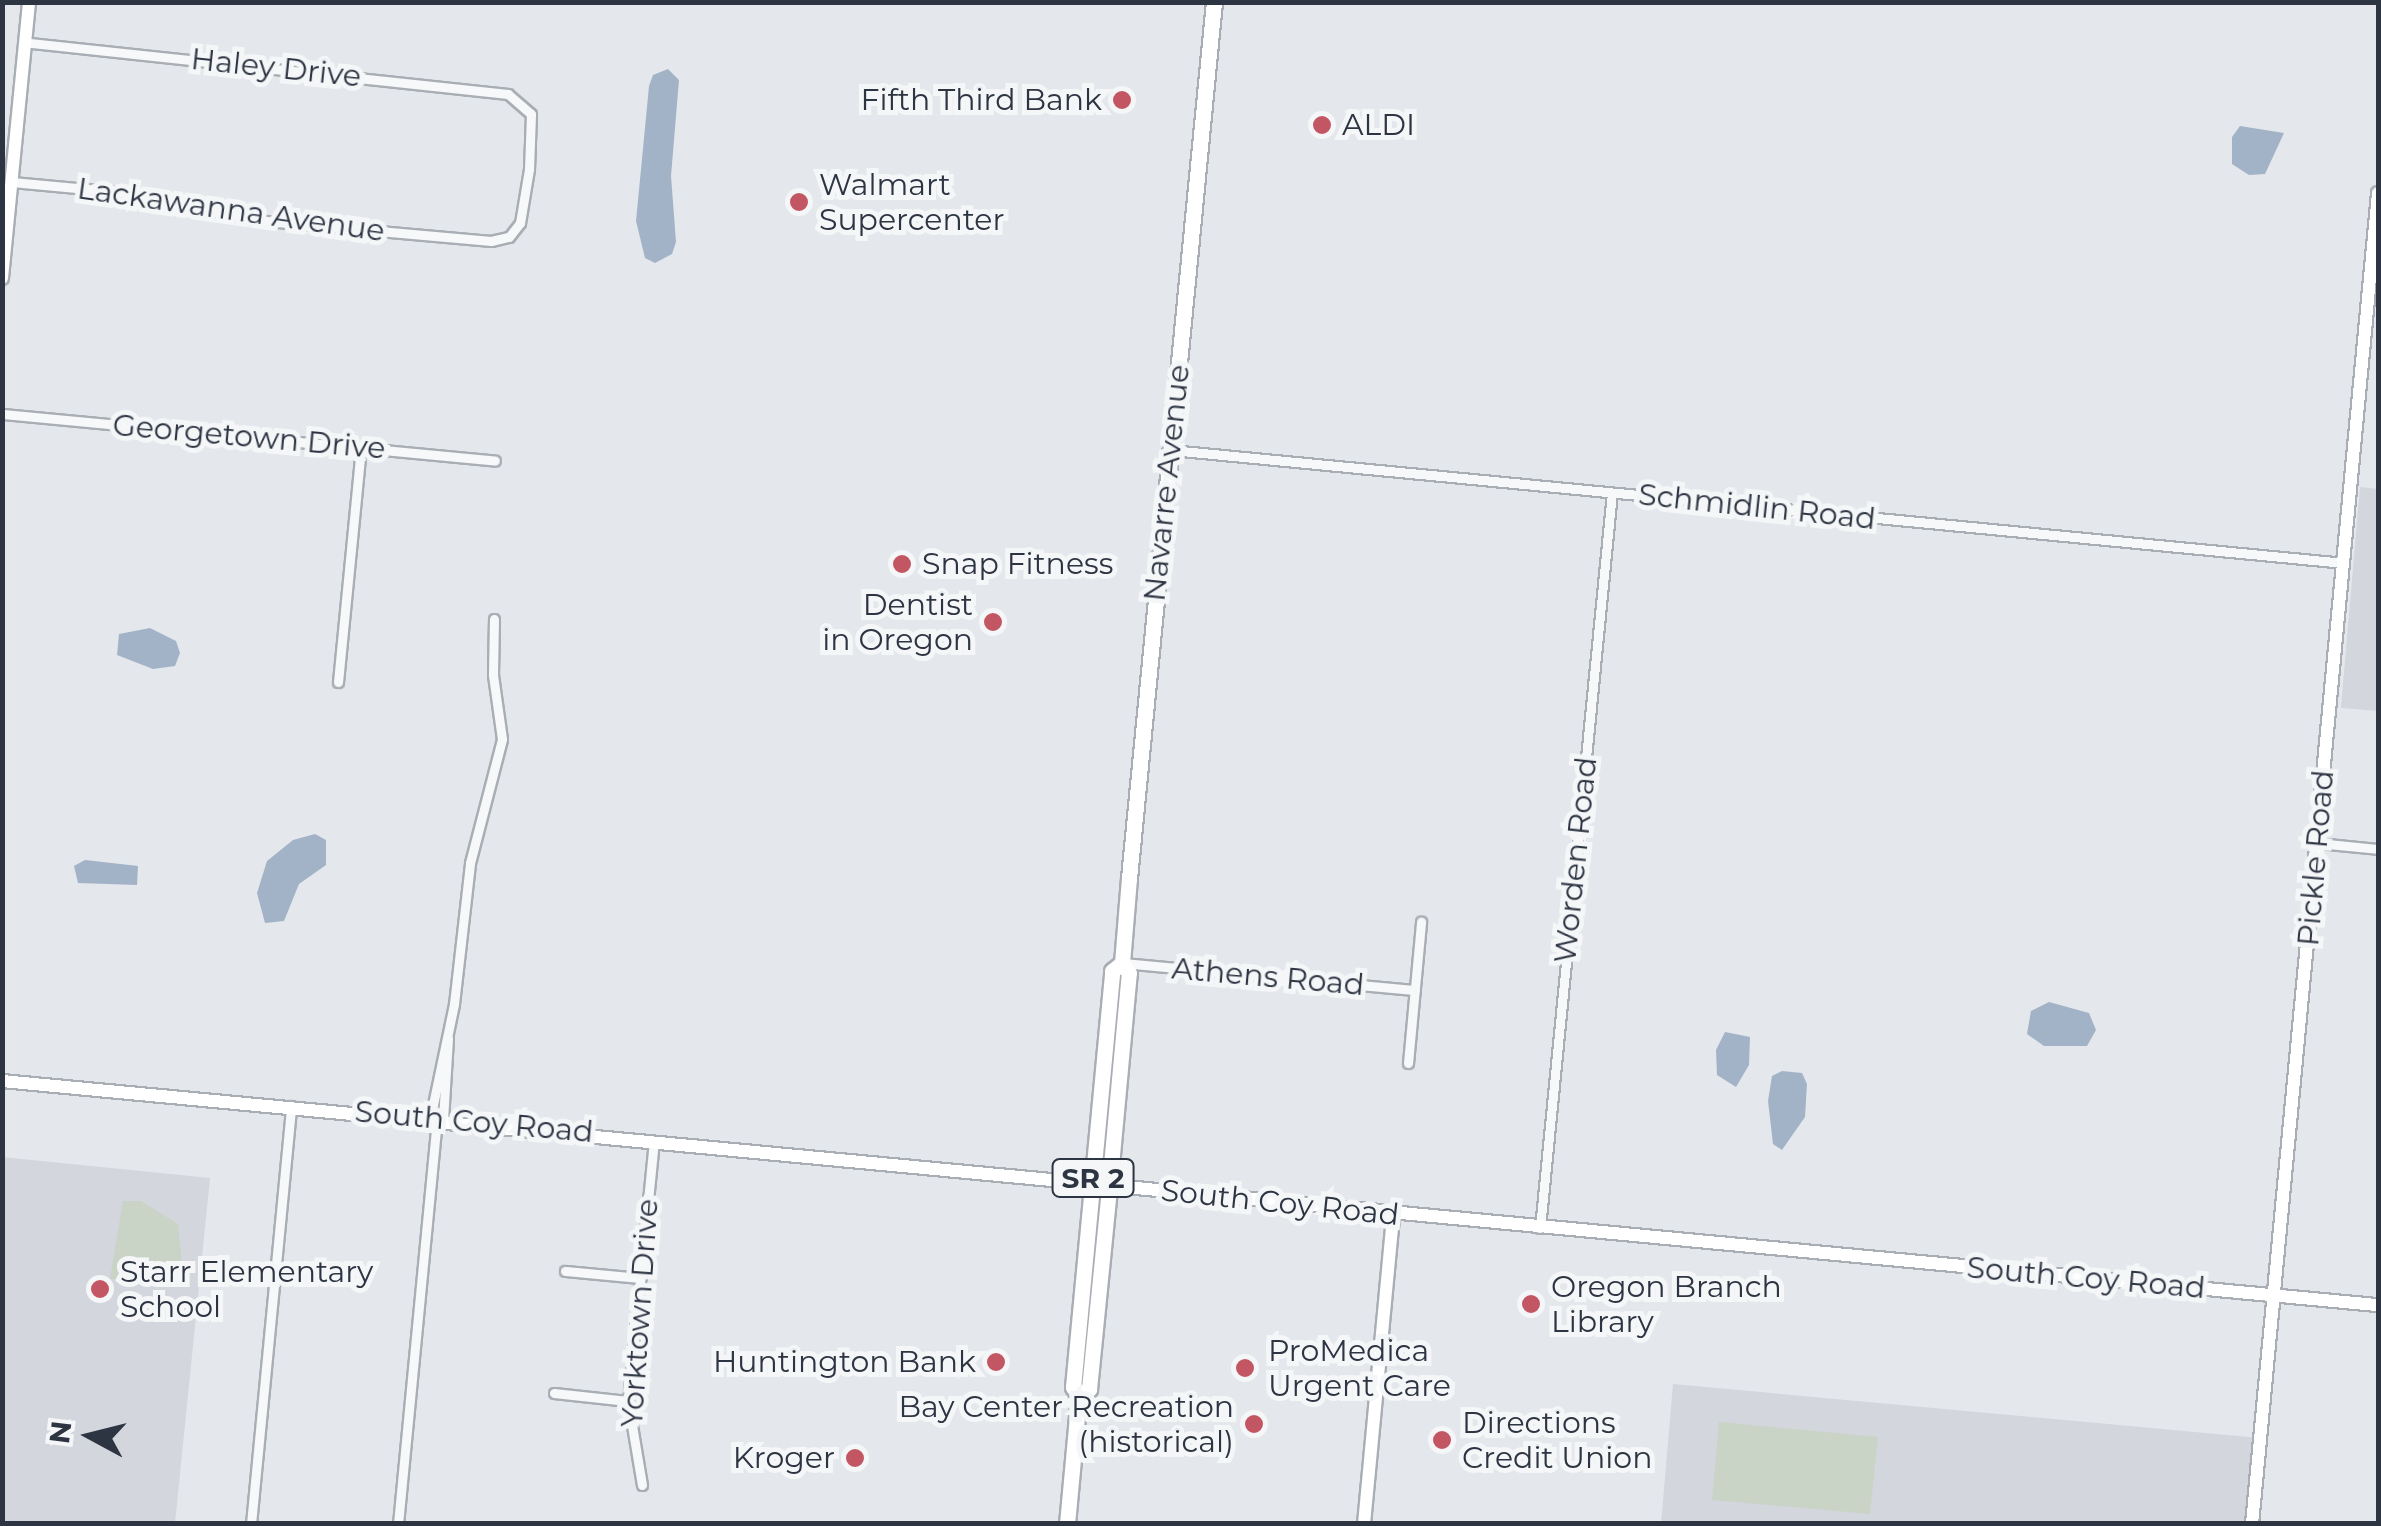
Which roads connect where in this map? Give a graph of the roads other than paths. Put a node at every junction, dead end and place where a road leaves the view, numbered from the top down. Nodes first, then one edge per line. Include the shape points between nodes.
1 (29, 2) edge
2 (1214, 2) edge
3 (26, 42) junction
4 (12, 182) junction
5 (2378, 193) edge
6 (510, 237) joint
7 (2, 278) edge
8 (2, 414) edge
9 (361, 448) junction
10 (1171, 450) junction
11 (496, 461) dead end
12 (1612, 492) junction
13 (2344, 563) junction
14 (494, 619) dead end
15 (338, 682) dead end
16 (2317, 843) junction
17 (2378, 849) edge
18 (1422, 922) dead end
19 (1122, 963) junction
20 (1111, 986) junction
21 (1415, 990) junction
22 (1124, 1030) junction
23 (1408, 1063) dead end
24 (2, 1081) edge
25 (291, 1106) junction
26 (437, 1119) junction
27 (654, 1139) junction
28 (1092, 1186) junction
29 (1110, 1187) junction
30 (1393, 1215) junction
31 (1540, 1228) junction
32 (565, 1271) dead end
33 (641, 1278) junction
34 (2273, 1295) junction
35 (2378, 1305) edge
36 (554, 1393) dead end
37 (1079, 1395) junction
38 (628, 1401) junction
39 (642, 1485) dead end
40 (251, 1524) edge
41 (398, 1524) edge
42 (1067, 1524) edge
43 (1364, 1524) edge
44 (2252, 1524) edge

1 - 3 street
2 - 10 highway, Navarre Avenue / SR 2
3 - 4 street
3 - 6 street, Haley Drive via 493,91 524,102 532,128 525,203
4 - 6 street, Lackawanna Avenue via 131,194 255,220 477,241
4 - 7 street
5 - 13 street, Pickle Road
8 - 9 street, Georgetown Drive
9 - 11 street, Georgetown Drive
9 - 15 street
10 - 12 street, Schmidlin Road
10 - 19 highway, Navarre Avenue / SR 2
12 - 13 street, Schmidlin Road
12 - 31 street, Worden Road
13 - 16 street, Pickle Road
14 - 26 street via 502,739 470,863
16 - 17 street
16 - 34 street, Pickle Road
18 - 21 street
19 - 20 highway, Navarre Avenue / SR 2 via 1112,971
19 - 21 street, Athens Road
19 - 22 highway, Navarre Avenue / SR 2 via 1129,973
20 - 22 highway via 1120,992
20 - 28 highway, Navarre Avenue / SR 2
21 - 23 street
22 - 29 highway, Navarre Avenue / SR 2
24 - 25 street, South Coy Road
25 - 26 street, South Coy Road
25 - 40 street
26 - 27 street, South Coy Road
26 - 41 street
27 - 28 street, South Coy Road
27 - 33 street, Yorktown Drive
28 - 29 street, South Coy Road
28 - 37 highway, Navarre Avenue / SR 2 via 1073,1386
29 - 30 street, South Coy Road
29 - 37 highway, Navarre Avenue / SR 2 via 1089,1389
30 - 31 street, South Coy Road
30 - 43 street
31 - 34 street, South Coy Road
32 - 33 street
33 - 38 street, Yorktown Drive
34 - 35 street, South Coy Road
34 - 44 street, Pickle Road
36 - 38 street
37 - 42 highway, Navarre Avenue / SR 2
38 - 39 street, Yorktown Drive

